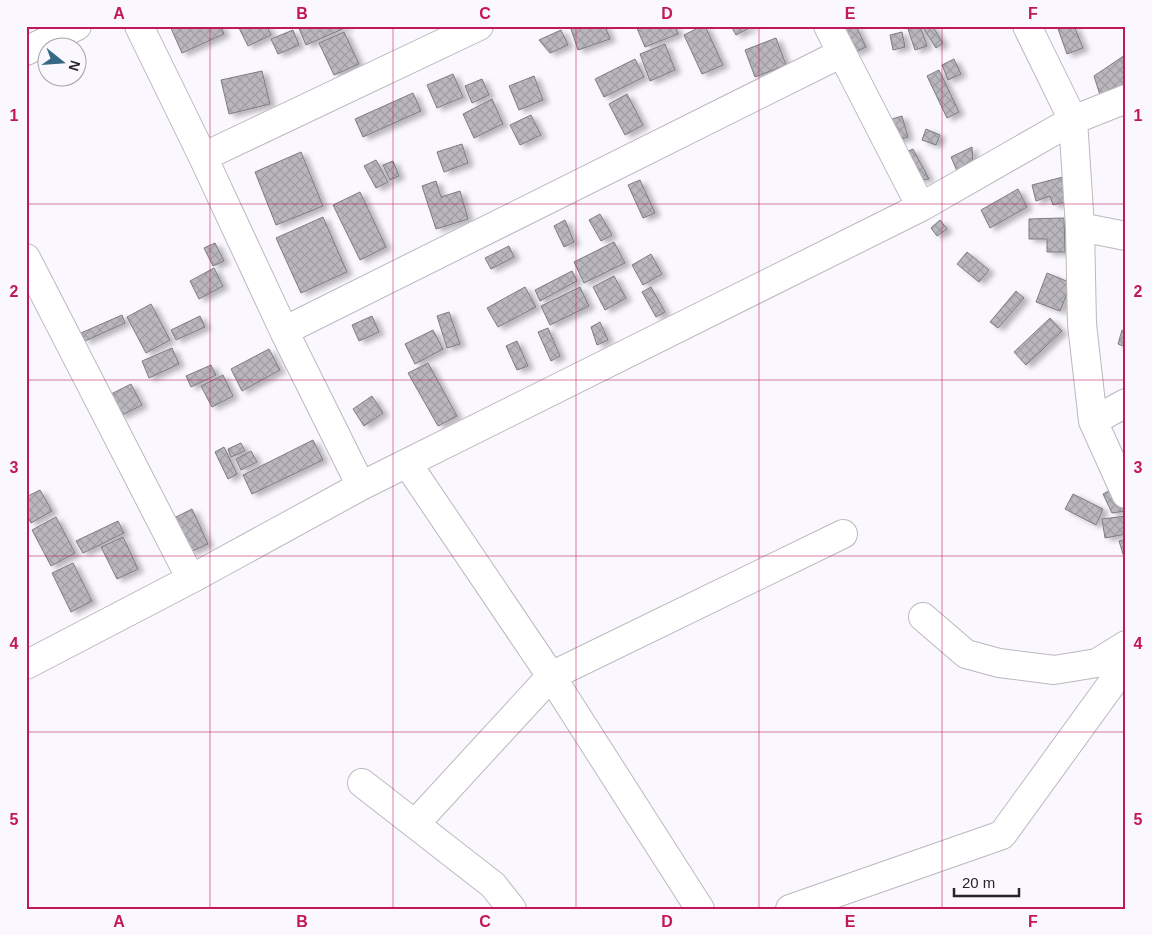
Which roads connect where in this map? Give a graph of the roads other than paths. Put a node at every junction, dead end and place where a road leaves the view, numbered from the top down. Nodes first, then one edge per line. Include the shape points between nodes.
1 (77, 26) edge
2 (139, 26) edge
3 (479, 26) edge
4 (828, 26) edge
5 (1028, 26) edge
6 (26, 52) edge
7 (842, 53) junction
8 (1126, 99) edge
9 (1073, 120) junction
10 (203, 157) junction
11 (921, 207) junction
12 (1080, 227) junction
13 (1126, 236) edge
14 (26, 258) edge
15 (284, 330) junction
16 (1126, 403) edge
17 (1093, 422) junction
18 (407, 463) junction
19 (361, 486) junction
20 (1126, 494) edge
21 (843, 534) dead end
22 (191, 579) junction
23 (923, 616) dead end
24 (1126, 645) edge
25 (1126, 664) edge
26 (26, 665) edge
27 (551, 676) junction
28 (362, 783) dead end
29 (415, 824) junction
30 (512, 909) edge
31 (700, 909) edge
32 (790, 909) edge

1 - 6 street
2 - 10 street
3 - 10 street
4 - 7 street
5 - 9 street
7 - 11 street
7 - 15 street
8 - 9 street
9 - 11 street
9 - 12 street
10 - 15 street
11 - 18 street
12 - 13 street
12 - 17 street via 1082,324
14 - 22 street
15 - 19 street
16 - 17 street
17 - 20 street
18 - 19 street
18 - 27 street
19 - 22 street
21 - 27 street
22 - 26 street
23 - 24 street via 966,654 999,663 1054,670 1097,663
25 - 32 street via 1002,835
27 - 29 street
27 - 31 street
28 - 29 street
29 - 30 street via 493,885

